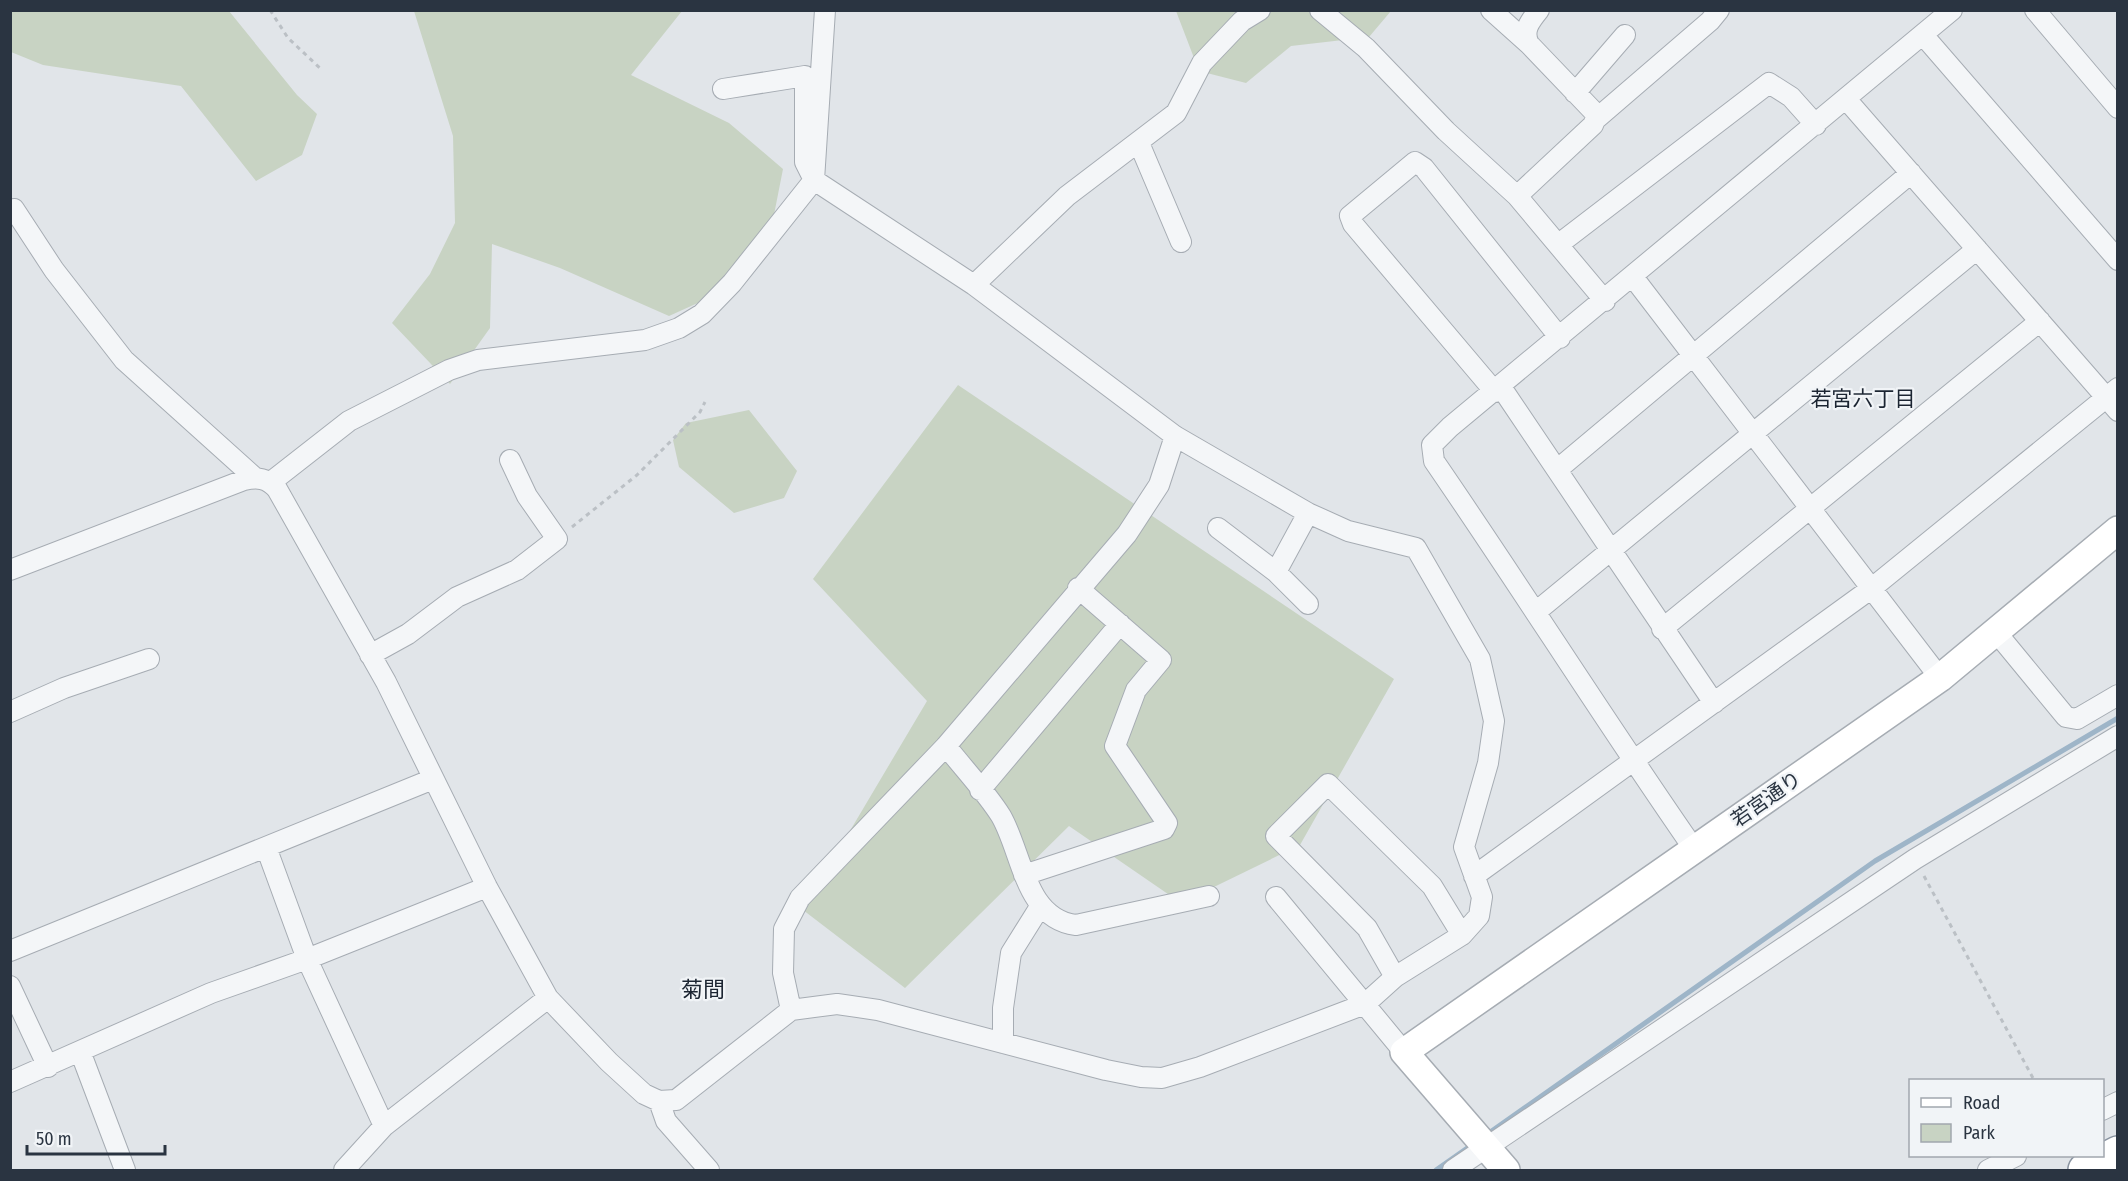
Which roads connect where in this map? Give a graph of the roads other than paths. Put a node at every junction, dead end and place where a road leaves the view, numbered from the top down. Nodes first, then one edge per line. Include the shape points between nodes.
1 (825, 10) edge
2 (1260, 10) edge
3 (1306, 10) edge
4 (1491, 10) edge
5 (1539, 10) edge
6 (1719, 10) edge
7 (1952, 10) edge
8 (2035, 10) edge
9 (1324, 15) edge
10 (1625, 35) dead end
11 (1923, 35) junction
12 (1529, 44) junction
13 (723, 88) dead end
14 (1575, 93) junction
15 (1846, 99) junction
16 (2118, 108) edge
17 (1595, 120) junction
18 (1816, 125) junction
19 (1139, 143) junction
20 (1911, 173) junction
21 (814, 180) junction
22 (1517, 196) junction
23 (10, 210) edge
24 (1181, 242) dead end
25 (1559, 244) junction
26 (1977, 249) junction
27 (2118, 260) edge
28 (1633, 277) junction
29 (974, 285) junction
30 (1605, 301) junction
31 (2040, 321) junction
32 (1560, 338) junction
33 (1694, 356) junction
34 (1498, 389) junction
35 (2114, 399) edge
36 (1753, 434) junction
37 (1175, 436) junction
38 (510, 460) dead end
39 (1558, 469) junction
40 (263, 480) junction
41 (1810, 508) junction
42 (1308, 513) junction
43 (1218, 528) dead end
44 (2117, 531) edge
45 (1610, 552) junction
46 (10, 570) edge
47 (1276, 572) junction
48 (1078, 588) junction
49 (1872, 588) junction
50 (1308, 604) dead end
51 (1537, 611) junction
52 (1120, 624) junction
53 (1662, 629) junction
54 (1996, 632) junction
55 (370, 655) junction
56 (149, 659) dead end
57 (1940, 678) junction
58 (2118, 695) edge
59 (1714, 703) junction
60 (10, 712) edge
61 (2118, 736) edge
62 (946, 746) junction
63 (1633, 761) junction
64 (433, 779) junction
65 (980, 790) junction
66 (266, 847) junction
67 (1694, 849) junction
68 (1024, 876) junction
69 (1474, 876) junction
70 (487, 887) junction
71 (1209, 896) dead end
72 (1276, 897) dead end
73 (1041, 905) junction
74 (1462, 935) junction
75 (10, 951) edge
76 (307, 959) junction
77 (1395, 977) junction
78 (10, 986) edge
79 (548, 998) junction
80 (1365, 1004) junction
81 (791, 1010) junction
82 (1003, 1043) junction
83 (80, 1051) junction
84 (1404, 1052) junction
85 (48, 1067) junction
86 (10, 1082) edge
87 (659, 1101) junction
88 (2118, 1102) edge
89 (2104, 1109) edge
90 (384, 1126) junction
91 (1488, 1147) junction
92 (2012, 1157) edge
93 (2098, 1157) edge
94 (2079, 1161) edge
95 (125, 1170) edge
96 (344, 1170) edge
97 (710, 1170) edge
98 (1453, 1170) edge
99 (1506, 1170) edge
100 (1988, 1170) edge

1 - 21 street
2 - 19 street via 1242,21 1202,63 1176,112
3 - 9 street
4 - 12 street
5 - 12 street via 1528,23 1525,37
6 - 17 street
7 - 11 street
8 - 16 street
9 - 22 street via 1366,48 1446,131
10 - 14 street
11 - 15 street
11 - 27 street
12 - 14 street
13 - 21 street via 805,76 805,162
14 - 17 street via 1597,116
15 - 18 street
15 - 20 street
17 - 22 street
18 - 25 street via 1791,97 1769,83
18 - 28 street
19 - 24 street
19 - 29 street via 1067,196
20 - 26 street
20 - 33 street
21 - 29 street
21 - 40 street via 732,283 702,314 679,328 645,340 478,360 449,370 349,421
22 - 25 street
23 - 40 street via 14,209 54,270 124,360
25 - 30 street
26 - 31 street
26 - 36 street
28 - 30 street
28 - 33 street
29 - 37 street
30 - 32 street
31 - 35 street
31 - 41 street
32 - 34 street
32 - 34 street via 1416,162 1350,216
33 - 36 street
33 - 39 street
34 - 39 street
34 - 51 street via 1432,445 1434,460
35 - 49 street
36 - 41 street
36 - 45 street
37 - 42 street
37 - 48 street via 1158,485 1127,534
38 - 55 street via 527,496 557,539 517,570 457,597 408,634
39 - 45 street
40 - 46 street
40 - 55 street via 277,489
41 - 49 street
41 - 53 street
42 - 47 street
42 - 69 street via 1348,531 1416,548 1480,660 1494,721 1488,764 1464,847
43 - 47 street
44 - 54 street, 若宮通り
45 - 51 street
45 - 53 street
47 - 50 street
48 - 52 street
48 - 62 street
49 - 57 street
49 - 59 street
51 - 63 street
52 - 65 street
52 - 68 street via 1161,660 1137,690 1114,746 1167,823 1164,829
53 - 59 street
54 - 57 street, 若宮通り
54 - 58 street via 2066,717 2077,718
55 - 64 street
56 - 60 street via 64,688
57 - 67 street, 若宮通り
59 - 63 street
61 - 91 street via 1915,858
62 - 65 street
62 - 81 street via 800,898 784,929 783,973
63 - 67 street
63 - 69 street
64 - 66 street
64 - 70 street
65 - 68 street via 1001,816
66 - 75 street
66 - 76 street
67 - 84 street, 若宮通り
68 - 73 street
69 - 74 street via 1482,897 1479,916
70 - 76 street
70 - 79 street
71 - 73 street via 1076,925 1055,920
72 - 80 street
73 - 82 street via 1011,952 1003,1008
74 - 77 street
74 - 77 street via 1431,886 1328,784 1275,836 1367,928
76 - 83 street via 211,993
76 - 90 street
77 - 80 street
78 - 85 street
79 - 87 street via 609,1062 644,1094
79 - 90 street
80 - 82 street via 1162,1078 1106,1070
80 - 84 street
81 - 82 street via 837,1004 878,1010
81 - 87 street via 697,1086 676,1100
83 - 85 street
83 - 95 street
84 - 91 street
85 - 86 street
87 - 97 street via 666,1121
88 - 89 street
90 - 96 street
91 - 98 street
91 - 99 street
92 - 100 street
93 - 94 highway

